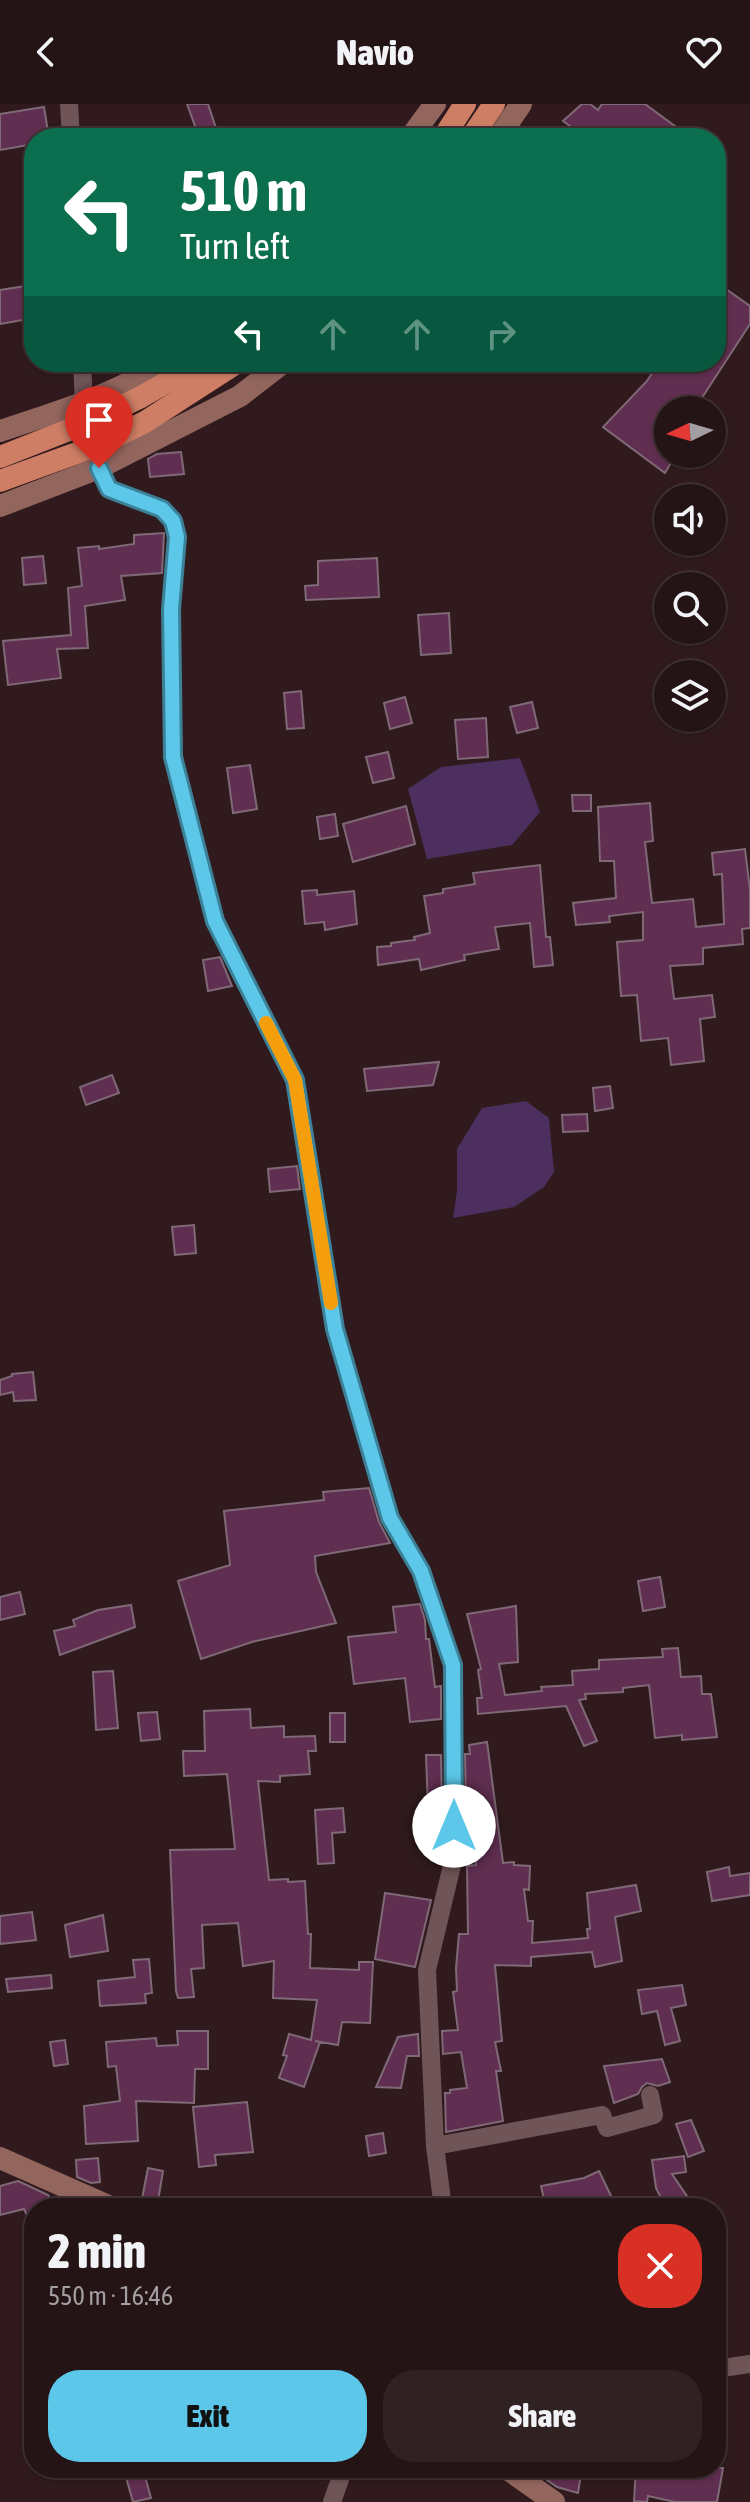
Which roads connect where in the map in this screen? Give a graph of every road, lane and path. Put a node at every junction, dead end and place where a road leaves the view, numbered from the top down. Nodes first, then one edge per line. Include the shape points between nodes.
1 (69, 104) edge
2 (435, 104) edge
3 (465, 104) edge
4 (494, 104) edge
5 (521, 104) edge
6 (70, 128) edge
7 (417, 128) edge
8 (449, 128) edge
9 (478, 128) edge
10 (505, 128) edge
11 (82, 372) edge
12 (150, 372) edge
13 (185, 372) edge
14 (222, 372) edge
15 (271, 372) edge
16 (84, 404) junction
17 (0, 431) edge
18 (0, 457) edge
19 (99, 468) junction
20 (0, 481) edge
21 (0, 506) edge
22 (650, 2095) dead end
23 (435, 2146) junction
24 (0, 2158) edge
25 (90, 2198) edge
26 (442, 2198) edge
27 (750, 2364) edge
28 (726, 2368) edge
29 (340, 2478) edge
30 (520, 2478) edge
31 (332, 2502) edge
32 (554, 2502) edge

1 - 6 street
2 - 7 main road
3 - 8 highway
4 - 9 highway
5 - 10 main road
11 - 16 street
12 - 16 main road
13 - 18 highway via 89,422
14 - 20 highway via 145,422
15 - 19 main road via 240,396
16 - 17 main road
19 - 21 main road
19 - 23 street via 109,489 162,509 173,521 173,757 215,921 295,1080 335,1329 390,1518 421,1571 453,1665 454,1857 427,1970
22 - 23 street via 654,2115 607,2128 602,2115
23 - 26 street
24 - 25 main road
27 - 28 street
29 - 31 street
30 - 32 main road

